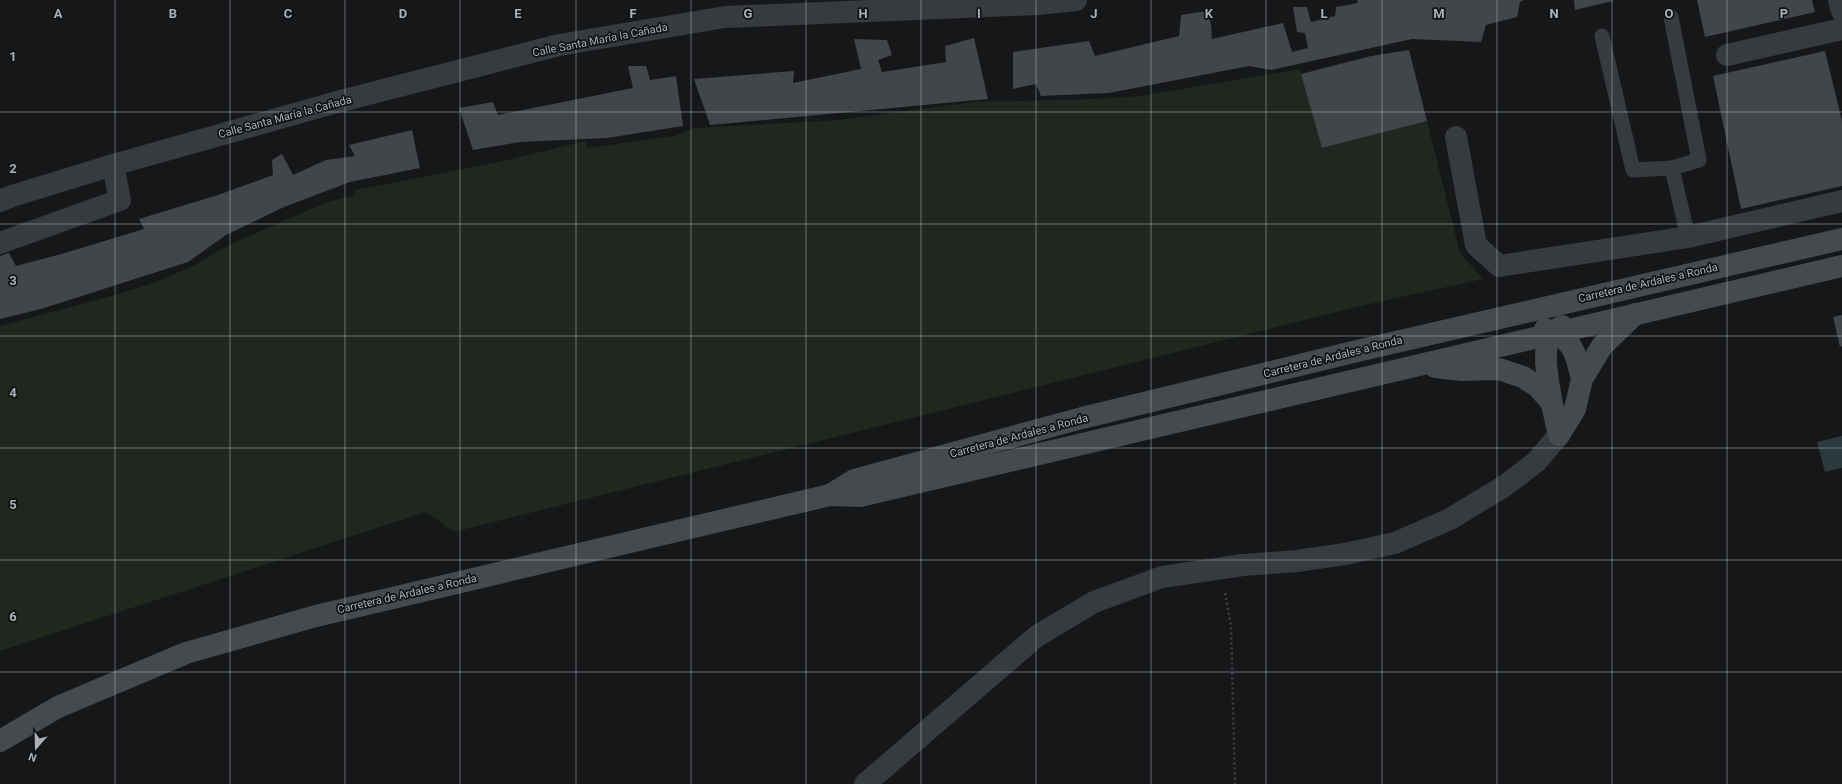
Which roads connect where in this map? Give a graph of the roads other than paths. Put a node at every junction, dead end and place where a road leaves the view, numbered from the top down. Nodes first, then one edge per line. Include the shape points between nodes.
1 (1076, 0) edge
2 (1839, 0) edge
3 (1842, 11) edge
4 (1671, 17) dead end
5 (1842, 29) edge
6 (1602, 36) dead end
7 (1727, 55) dead end
8 (1456, 137) dead end
9 (113, 165) junction
10 (1672, 168) junction
11 (0, 201) edge
12 (1842, 201) edge
13 (1688, 237) junction
14 (1842, 239) edge
15 (0, 243) edge
16 (1760, 257) junction
17 (1842, 266) edge
18 (1635, 314) junction
19 (1554, 332) junction
20 (1353, 352) junction
21 (1420, 365) junction
22 (1582, 379) junction
23 (1551, 402) junction
24 (1559, 435) junction
25 (830, 495) junction
26 (0, 741) edge
27 (864, 784) edge

1 - 9 street, Calle Santa María la Cañada via 1038,4 725,18 559,45 329,104
2 - 3 street
4 - 10 lane via 1699,160
5 - 7 street
6 - 10 lane via 1633,170
8 - 13 street via 1476,245 1499,266
9 - 11 street, Calle Santa María la Cañada
9 - 15 street via 120,200
10 - 13 lane
12 - 13 street
14 - 16 main road, Carretera de Ardales a Ronda
16 - 19 main road via 1722,279 1578,314
16 - 20 main road, Carretera de Ardales a Ronda
17 - 18 main road, Carretera de Ardales a Ronda
18 - 19 main road, Carretera de Ardales a Ronda
18 - 22 main road via 1602,346
19 - 20 main road via 1529,325 1399,355
19 - 21 main road, Carretera de Ardales a Ronda
19 - 22 main road via 1567,340 1576,355
19 - 23 main road via 1548,342 1546,358
20 - 25 main road, Carretera de Ardales a Ronda via 1082,418 854,480
21 - 23 main road via 1462,370 1499,368 1523,377 1538,387
21 - 25 main road, Carretera de Ardales a Ronda via 860,496
22 - 24 main road via 1575,409
23 - 24 main road
24 - 27 street via 1536,462 1504,487 1450,519 1395,543 1345,554 1162,576 1101,599 1037,636
25 - 26 main road, Carretera de Ardales a Ronda via 316,616 186,653 58,707

